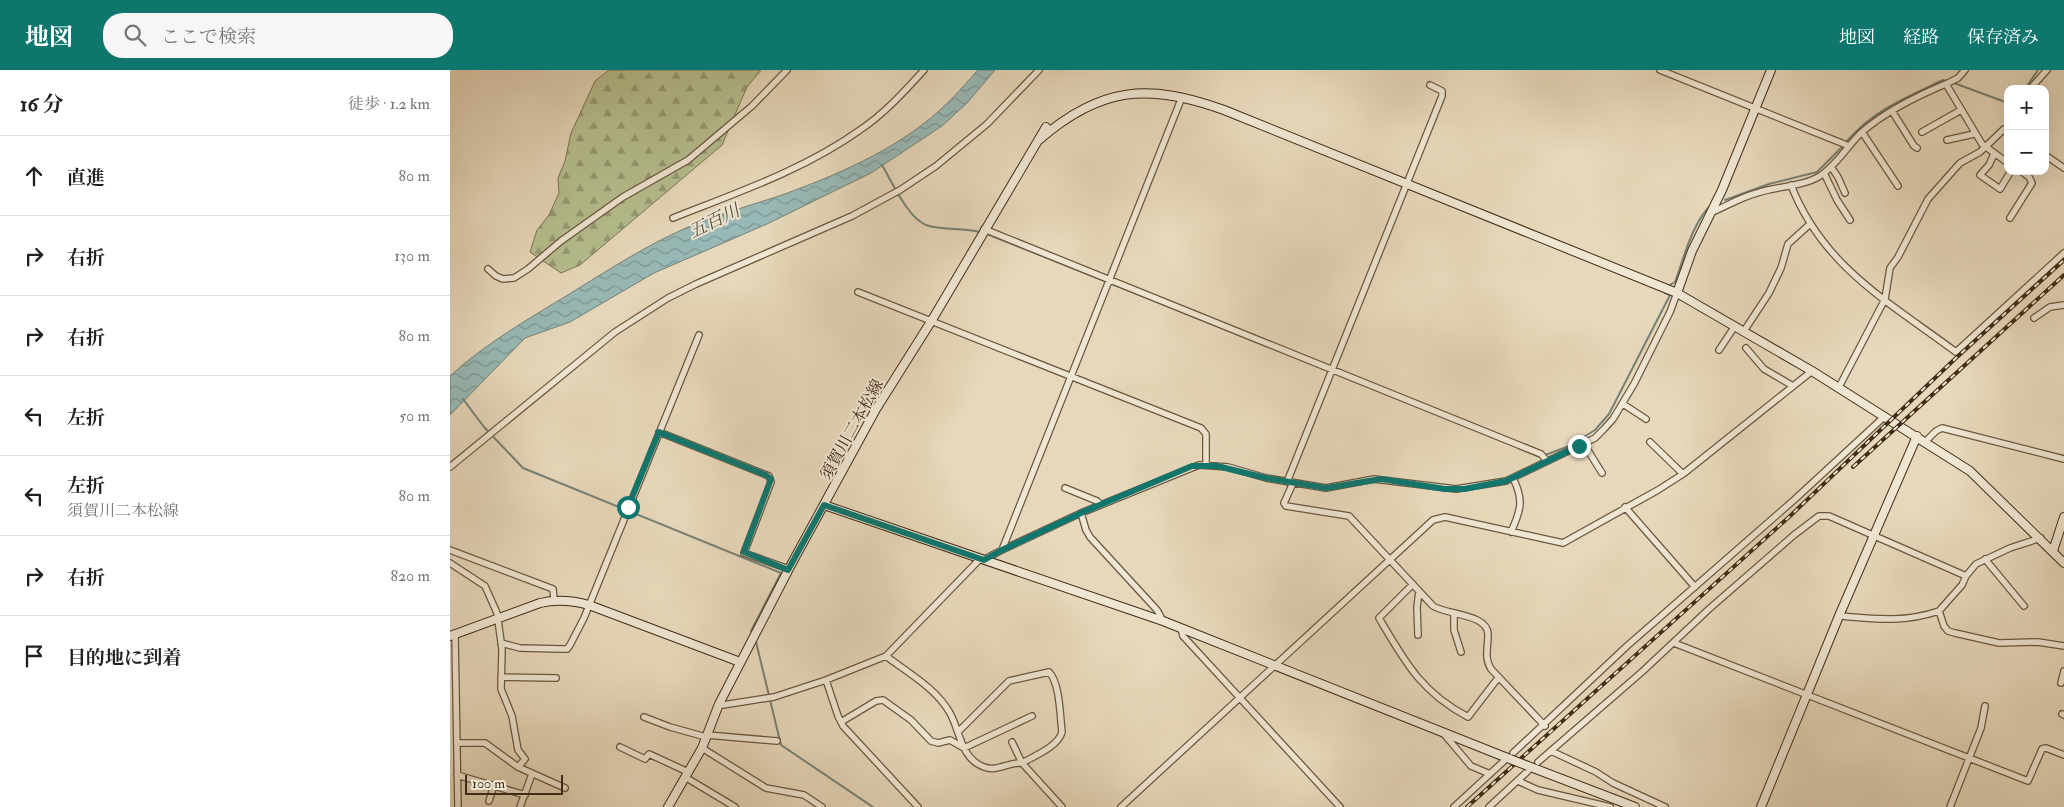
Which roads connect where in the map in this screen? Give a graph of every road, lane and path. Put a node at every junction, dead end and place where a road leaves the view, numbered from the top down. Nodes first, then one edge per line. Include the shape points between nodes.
1 (787, 70) edge
2 (924, 70) edge
3 (1039, 70) edge
4 (1660, 70) edge
5 (1771, 70) edge
6 (1965, 70) edge
7 (2047, 70) edge
8 (1947, 84) junction
9 (1430, 85) dead end
10 (2034, 85) edge
11 (1182, 97) junction
12 (1756, 109) junction
13 (1961, 110) junction
14 (1892, 111) junction
15 (1046, 127) dead end
16 (1862, 132) junction
17 (1922, 132) dead end
18 (2004, 132) edge
19 (1974, 134) junction
20 (1039, 140) junction
21 (1947, 140) dead end
22 (1849, 146) junction
23 (1985, 147) junction
24 (1917, 148) dead end
25 (1994, 154) junction
26 (2049, 158) edge
27 (2004, 160) edge
28 (1831, 167) junction
29 (2064, 168) edge
30 (1824, 173) junction
31 (2009, 175) edge
32 (2031, 175) edge
33 (1406, 184) junction
34 (1791, 185) junction
35 (1898, 186) dead end
36 (1845, 193) dead end
37 (1712, 212) junction
38 (673, 218) dead end
39 (2010, 218) dead end
40 (1850, 220) dead end
41 (1810, 224) junction
42 (984, 229) junction
43 (2064, 253) edge
44 (488, 269) dead end
45 (1110, 280) junction
46 (858, 292) dead end
47 (1677, 293) junction
48 (1885, 299) junction
49 (2064, 305) edge
50 (2034, 318) dead end
51 (932, 320) junction
52 (1735, 326) junction
53 (1744, 331) junction
54 (699, 335) dead end
55 (1746, 348) dead end
56 (1719, 350) dead end
57 (1332, 371) junction
58 (1812, 371) junction
59 (1072, 376) junction
60 (1793, 386) junction
61 (1839, 387) junction
62 (1622, 404) junction
63 (1884, 416) junction
64 (1646, 419) dead end
65 (659, 432) junction
66 (1917, 436) junction
67 (1926, 441) junction
68 (1650, 442) dead end
69 (1584, 444) junction
70 (2064, 459) edge
71 (1547, 461) junction
72 (1206, 465) junction
73 (450, 467) edge
74 (1602, 473) dead end
75 (1683, 474) junction
76 (1513, 478) junction
77 (1290, 482) junction
78 (1065, 488) dead end
79 (824, 505) junction
80 (1101, 505) junction
81 (1625, 508) junction
82 (1081, 513) junction
83 (2064, 518) edge
84 (1511, 532) junction
85 (1873, 535) junction
86 (2041, 538) junction
87 (450, 550) edge
88 (1002, 550) junction
89 (2053, 551) junction
90 (1390, 559) junction
91 (1984, 559) junction
92 (982, 560) junction
93 (450, 563) edge
94 (2064, 563) edge
95 (788, 570) junction
96 (1966, 576) junction
97 (1413, 584) junction
98 (1695, 587) junction
99 (1419, 591) junction
100 (554, 599) junction
101 (589, 605) junction
102 (2024, 606) dead end
103 (1939, 611) junction
104 (1454, 614) junction
105 (1839, 616) junction
106 (498, 618) junction
107 (1163, 621) junction
108 (1181, 628) junction
109 (453, 636) edge
110 (1418, 636) dead end
111 (501, 643) junction
112 (1674, 644) junction
113 (2064, 646) edge
114 (1461, 652) dead end
115 (886, 656) junction
116 (740, 662) junction
117 (1275, 665) junction
118 (2064, 671) edge
119 (501, 677) junction
120 (556, 678) dead end
121 (1498, 678) junction
122 (826, 680) junction
123 (2061, 683) dead end
124 (1806, 696) junction
125 (1240, 698) junction
126 (719, 704) junction
127 (1985, 706) dead end
128 (1032, 716) dead end
129 (644, 717) dead end
130 (841, 722) junction
131 (1545, 726) junction
132 (958, 732) junction
133 (1442, 732) junction
134 (706, 736) junction
135 (777, 741) dead end
136 (1012, 742) dead end
137 (457, 743) junction
138 (620, 748) dead end
139 (702, 748) junction
140 (964, 748) junction
141 (1551, 751) junction
142 (2064, 755) edge
143 (1509, 758) junction
144 (1969, 759) junction
145 (1538, 762) dead end
146 (1022, 763) junction
147 (518, 767) junction
148 (1528, 768) junction
149 (532, 774) junction
150 (686, 774) junction
151 (1490, 774) junction
152 (457, 775) junction
153 (1518, 781) junction
154 (494, 785) junction
155 (564, 788) dead end
156 (525, 794) junction
157 (489, 801) dead end
158 (1623, 805) edge
159 (458, 807) edge
160 (520, 807) edge
161 (668, 807) edge
162 (735, 807) edge
163 (822, 807) edge
164 (918, 807) edge
165 (1062, 807) edge
166 (1121, 807) edge
167 (1340, 807) edge
168 (1454, 807) edge
169 (1488, 807) edge
170 (1610, 807) edge
171 (1634, 807) edge
172 (1665, 807) edge
173 (1761, 807) edge
174 (1950, 807) edge

1 - 44 street via 752,106 688,160 633,190 561,241 528,269 514,278 503,279
2 - 38 street via 861,130 838,144 777,176
3 - 73 street via 987,124 936,166 852,216 696,284 642,313 614,332
4 - 12 street
5 - 12 street
6 - 8 street
7 - 10 street
8 - 13 street
8 - 14 street
9 - 33 street via 1442,91 1442,96
11 - 20 street via 1148,93 1107,98 1075,113
11 - 33 street via 1224,110
11 - 45 street
12 - 22 street
12 - 37 street
13 - 17 street
13 - 19 street
14 - 16 street
14 - 24 street
15 - 20 street, 須賀川二本松線
16 - 22 street
16 - 35 street
18 - 23 street
19 - 21 street
19 - 23 street
20 - 42 street, 須賀川二本松線
22 - 28 street
23 - 25 street
23 - 48 street via 1960,163 1928,199 1890,268
25 - 27 street
25 - 31 street via 1980,175 2000,189
26 - 29 street
28 - 30 street
28 - 36 street
30 - 34 street
30 - 40 street
32 - 39 street via 2032,183
33 - 47 street
33 - 57 street
34 - 37 street via 1740,198
34 - 41 street
37 - 47 street via 1692,251
41 - 48 street via 1840,262
41 - 53 street via 1788,244 1769,293
42 - 45 street
42 - 51 street, 須賀川二本松線
43 - 48 street via 1956,352
45 - 57 street
45 - 59 street
46 - 51 street
47 - 52 street
47 - 62 street
48 - 61 street
49 - 50 street via 2050,307
51 - 59 street
51 - 79 street, 須賀川二本松線 via 876,409
52 - 53 street
52 - 56 street
53 - 58 street
54 - 65 street
55 - 60 street via 1764,369
57 - 71 street via 1541,454
57 - 77 street
58 - 60 street
58 - 61 street
59 - 72 street via 1201,428 1206,434
59 - 88 street
60 - 75 street
61 - 63 street
62 - 64 street
62 - 69 street via 1600,434
63 - 66 street
63 - 98 street
65 - 95 street via 769,476 771,482 744,552
65 - 101 street
66 - 67 street
66 - 85 street
67 - 70 street via 1942,428
67 - 86 street via 1970,470
68 - 75 street
69 - 71 street
69 - 74 street
71 - 76 street
72 - 77 street
72 - 80 street via 1192,466
75 - 81 street
76 - 77 street via 1496,484 1456,489 1381,479 1326,488
76 - 84 street via 1520,495 1521,509
77 - 90 street via 1286,506 1346,514
78 - 80 street
79 - 92 street
79 - 95 street, 須賀川二本松線
80 - 82 street
81 - 84 street via 1563,543
81 - 98 street
82 - 88 street
82 - 107 street via 1090,537 1157,610
83 - 89 street
84 - 90 street via 1439,517
85 - 96 street
85 - 105 street
85 - 112 street via 1829,516 1819,516 1709,609
86 - 89 street
86 - 91 street
87 - 100 street via 553,589
88 - 92 street
89 - 94 street
90 - 97 street
90 - 117 street
91 - 96 street
91 - 102 street
92 - 107 street
92 - 115 street
93 - 106 street via 484,586
95 - 116 street, 須賀川二本松線
96 - 103 street
97 - 99 street
97 - 121 street via 1379,618 1415,676 1436,697 1468,717
98 - 131 street via 1627,646
99 - 104 street via 1433,606
99 - 110 street
100 - 101 street
100 - 106 street
101 - 111 street via 567,649 520,648
101 - 116 street
103 - 105 street via 1904,620
103 - 113 street via 1944,626 1955,633 1999,643 2038,642
104 - 114 street via 1454,630
104 - 121 street via 1478,619 1486,626 1489,633 1486,661
105 - 124 street
106 - 109 street
106 - 111 street
107 - 108 street
108 - 117 street
108 - 125 street via 1183,636
109 - 137 street
111 - 119 street
112 - 124 street
112 - 141 street
115 - 122 street
115 - 132 street via 941,700
116 - 126 street, 須賀川二本松線
117 - 125 street
117 - 133 street
118 - 123 street
119 - 120 street
119 - 147 street via 501,690 512,716 518,750 526,758
121 - 131 street
122 - 126 street via 774,697
122 - 130 street
124 - 144 street
124 - 173 street
125 - 166 street
125 - 167 street
126 - 134 street, 須賀川二本松線
127 - 144 street via 1981,728
128 - 140 street
129 - 134 street
130 - 140 street via 880,699 911,720 931,741 950,740
130 - 164 street
131 - 143 street
132 - 140 street
132 - 146 street via 1009,681 1049,672 1057,690 1062,734 1050,746
133 - 143 street
133 - 151 street via 1471,766
134 - 135 street
134 - 139 street, 須賀川二本松線
136 - 146 street
137 - 147 street via 485,743
137 - 152 street
138 - 150 street via 645,759 649,754
139 - 150 street, 須賀川二本松線
139 - 163 street via 766,788 804,795
140 - 146 street via 973,760 988,768
141 - 145 street
141 - 172 street
142 - 144 street via 2042,749 2028,781
143 - 148 street, bridge
143 - 151 street
144 - 174 street
146 - 165 street
147 - 149 street
148 - 153 street
148 - 158 street
149 - 155 street
149 - 156 street
150 - 161 street, 須賀川二本松線
150 - 162 street
151 - 168 street
152 - 154 street
152 - 159 street
153 - 169 street
153 - 170 street via 1538,790
154 - 156 street
154 - 157 street
156 - 160 street
158 - 171 street

